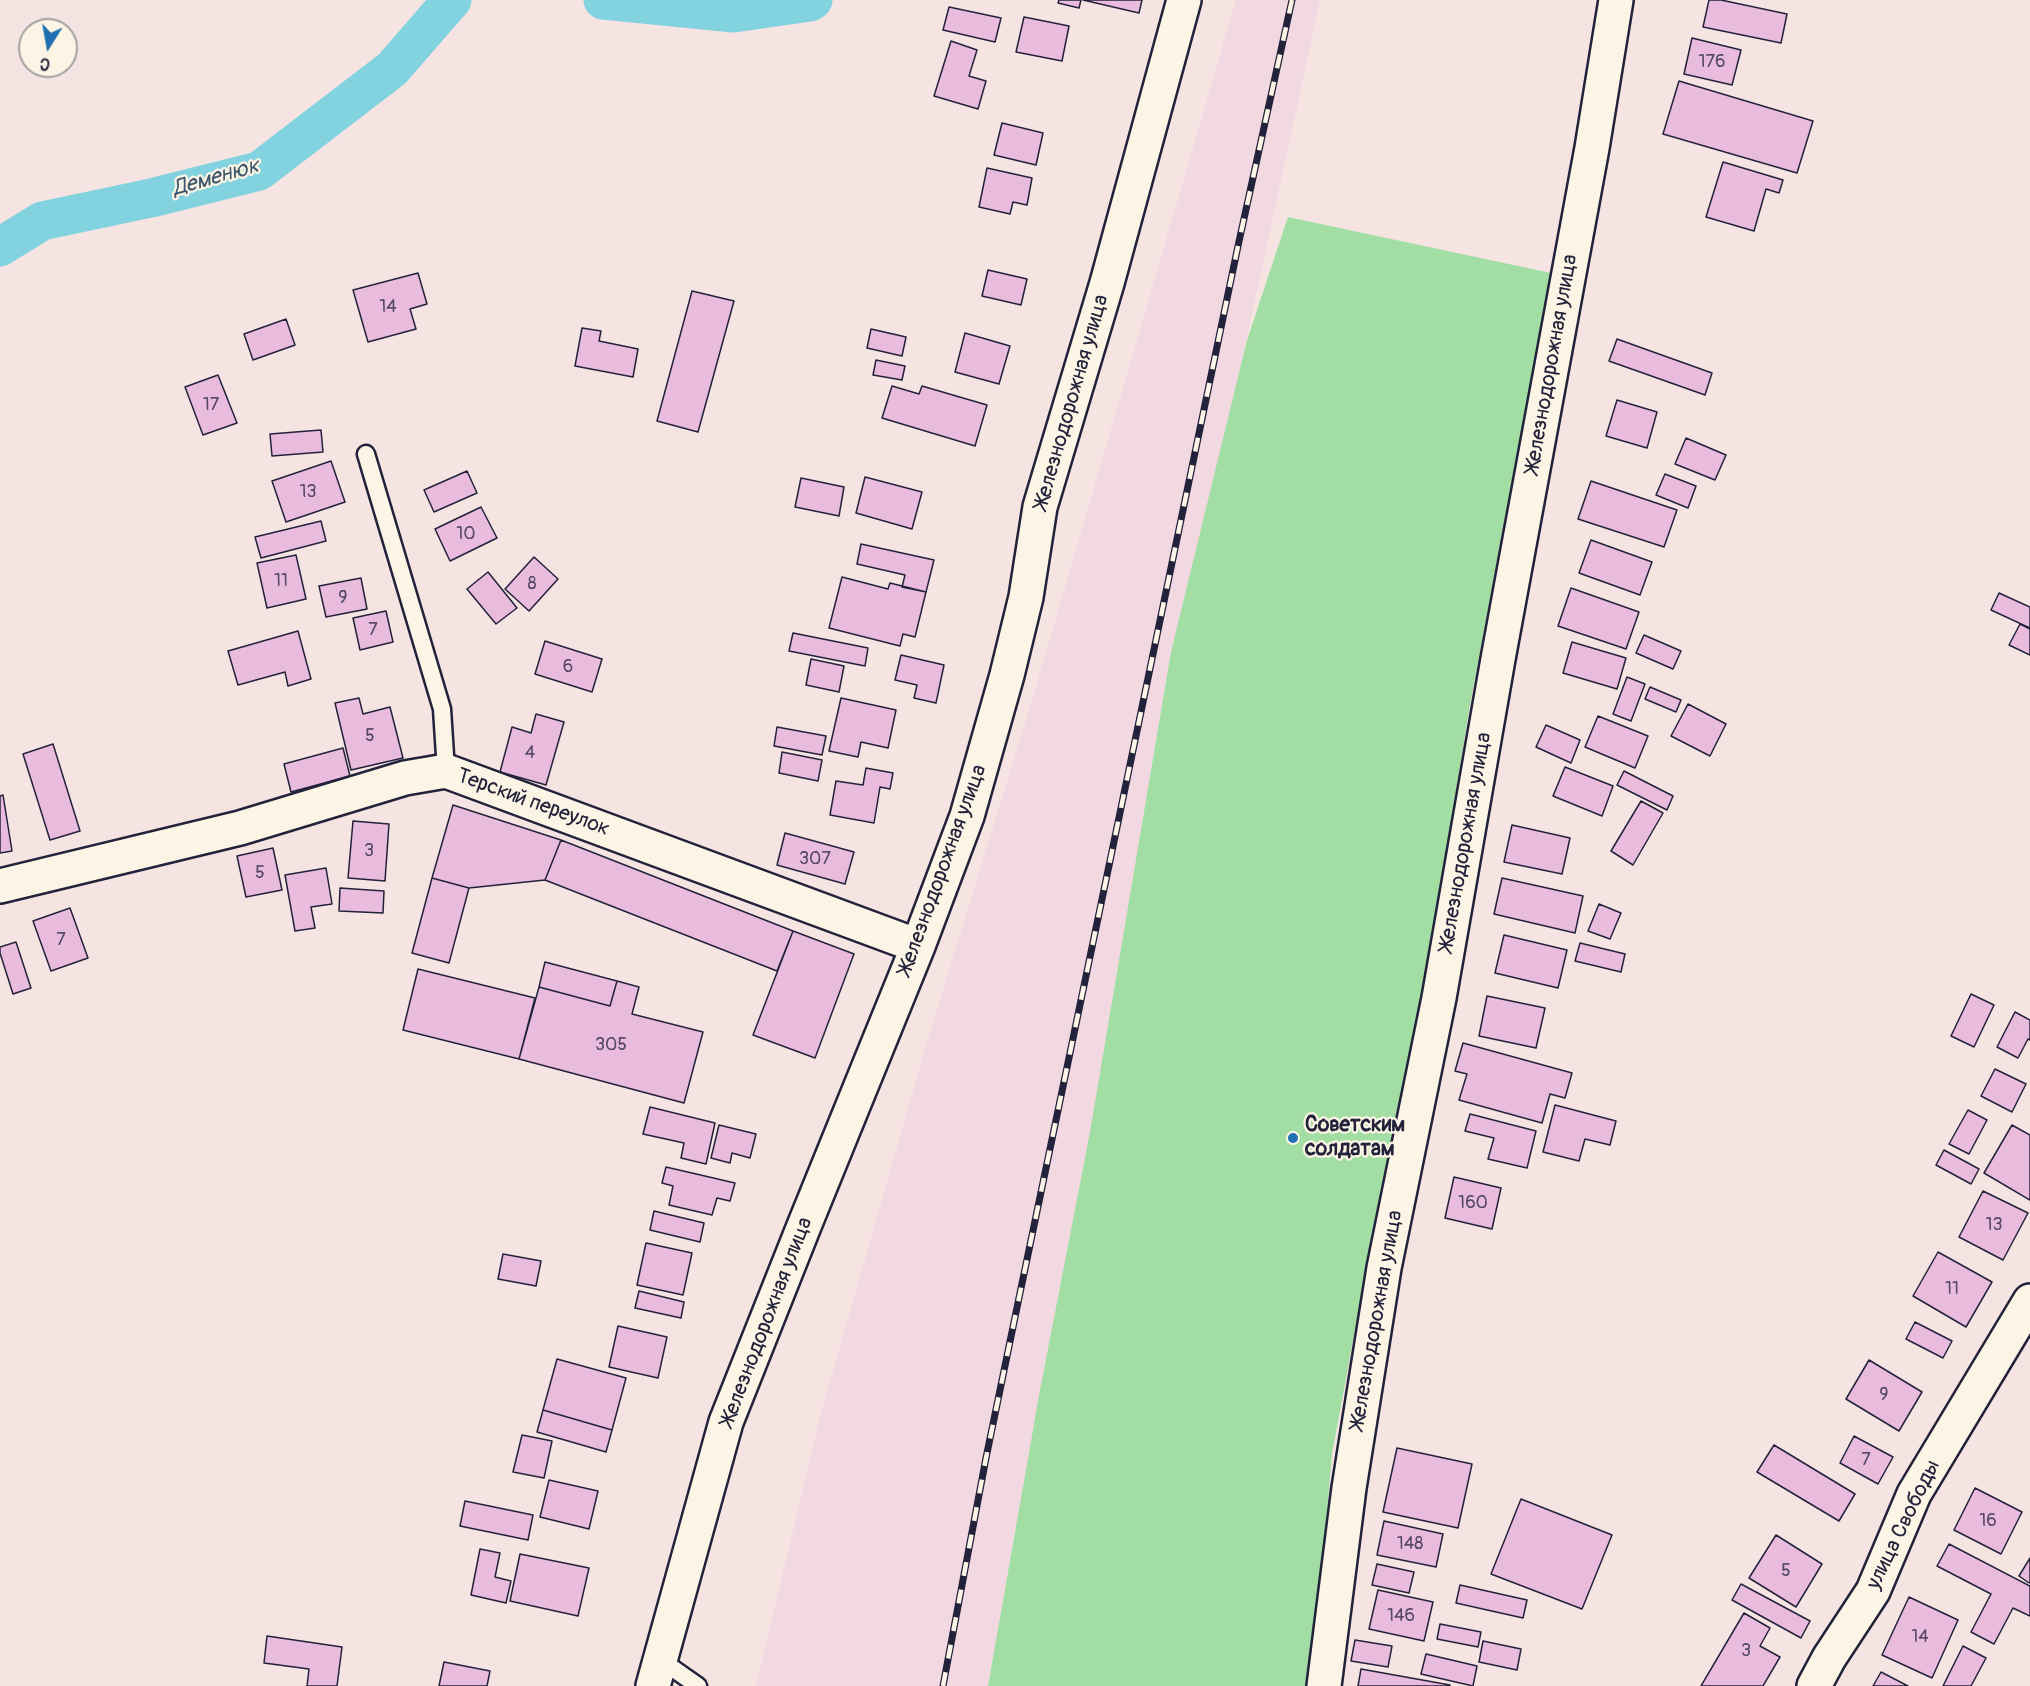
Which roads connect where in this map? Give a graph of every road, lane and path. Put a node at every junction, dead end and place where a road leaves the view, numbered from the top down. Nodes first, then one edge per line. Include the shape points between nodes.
1 (1184, 0) edge
2 (1616, 0) edge
3 (366, 454) dead end
4 (446, 771) junction
5 (0, 886) edge
6 (918, 946) junction
7 (2030, 1301) edge
8 (657, 1673) edge
9 (698, 1686) edge
10 (1324, 1686) edge
11 (1814, 1686) edge

1 - 6 street, Железнодорожная улица via 1107,283 1040,507 1026,597 1007,675 967,816
2 - 10 street, Железнодорожная улица via 1439,998 1384,1268 1349,1488
3 - 4 lane via 442,709
4 - 5 street, Терский переулок via 405,778 240,828
4 - 6 street, Терский переулок
6 - 8 street, Железнодорожная улица via 726,1422
7 - 11 street, улица Свободы via 1914,1494 1873,1591
8 - 9 lane

